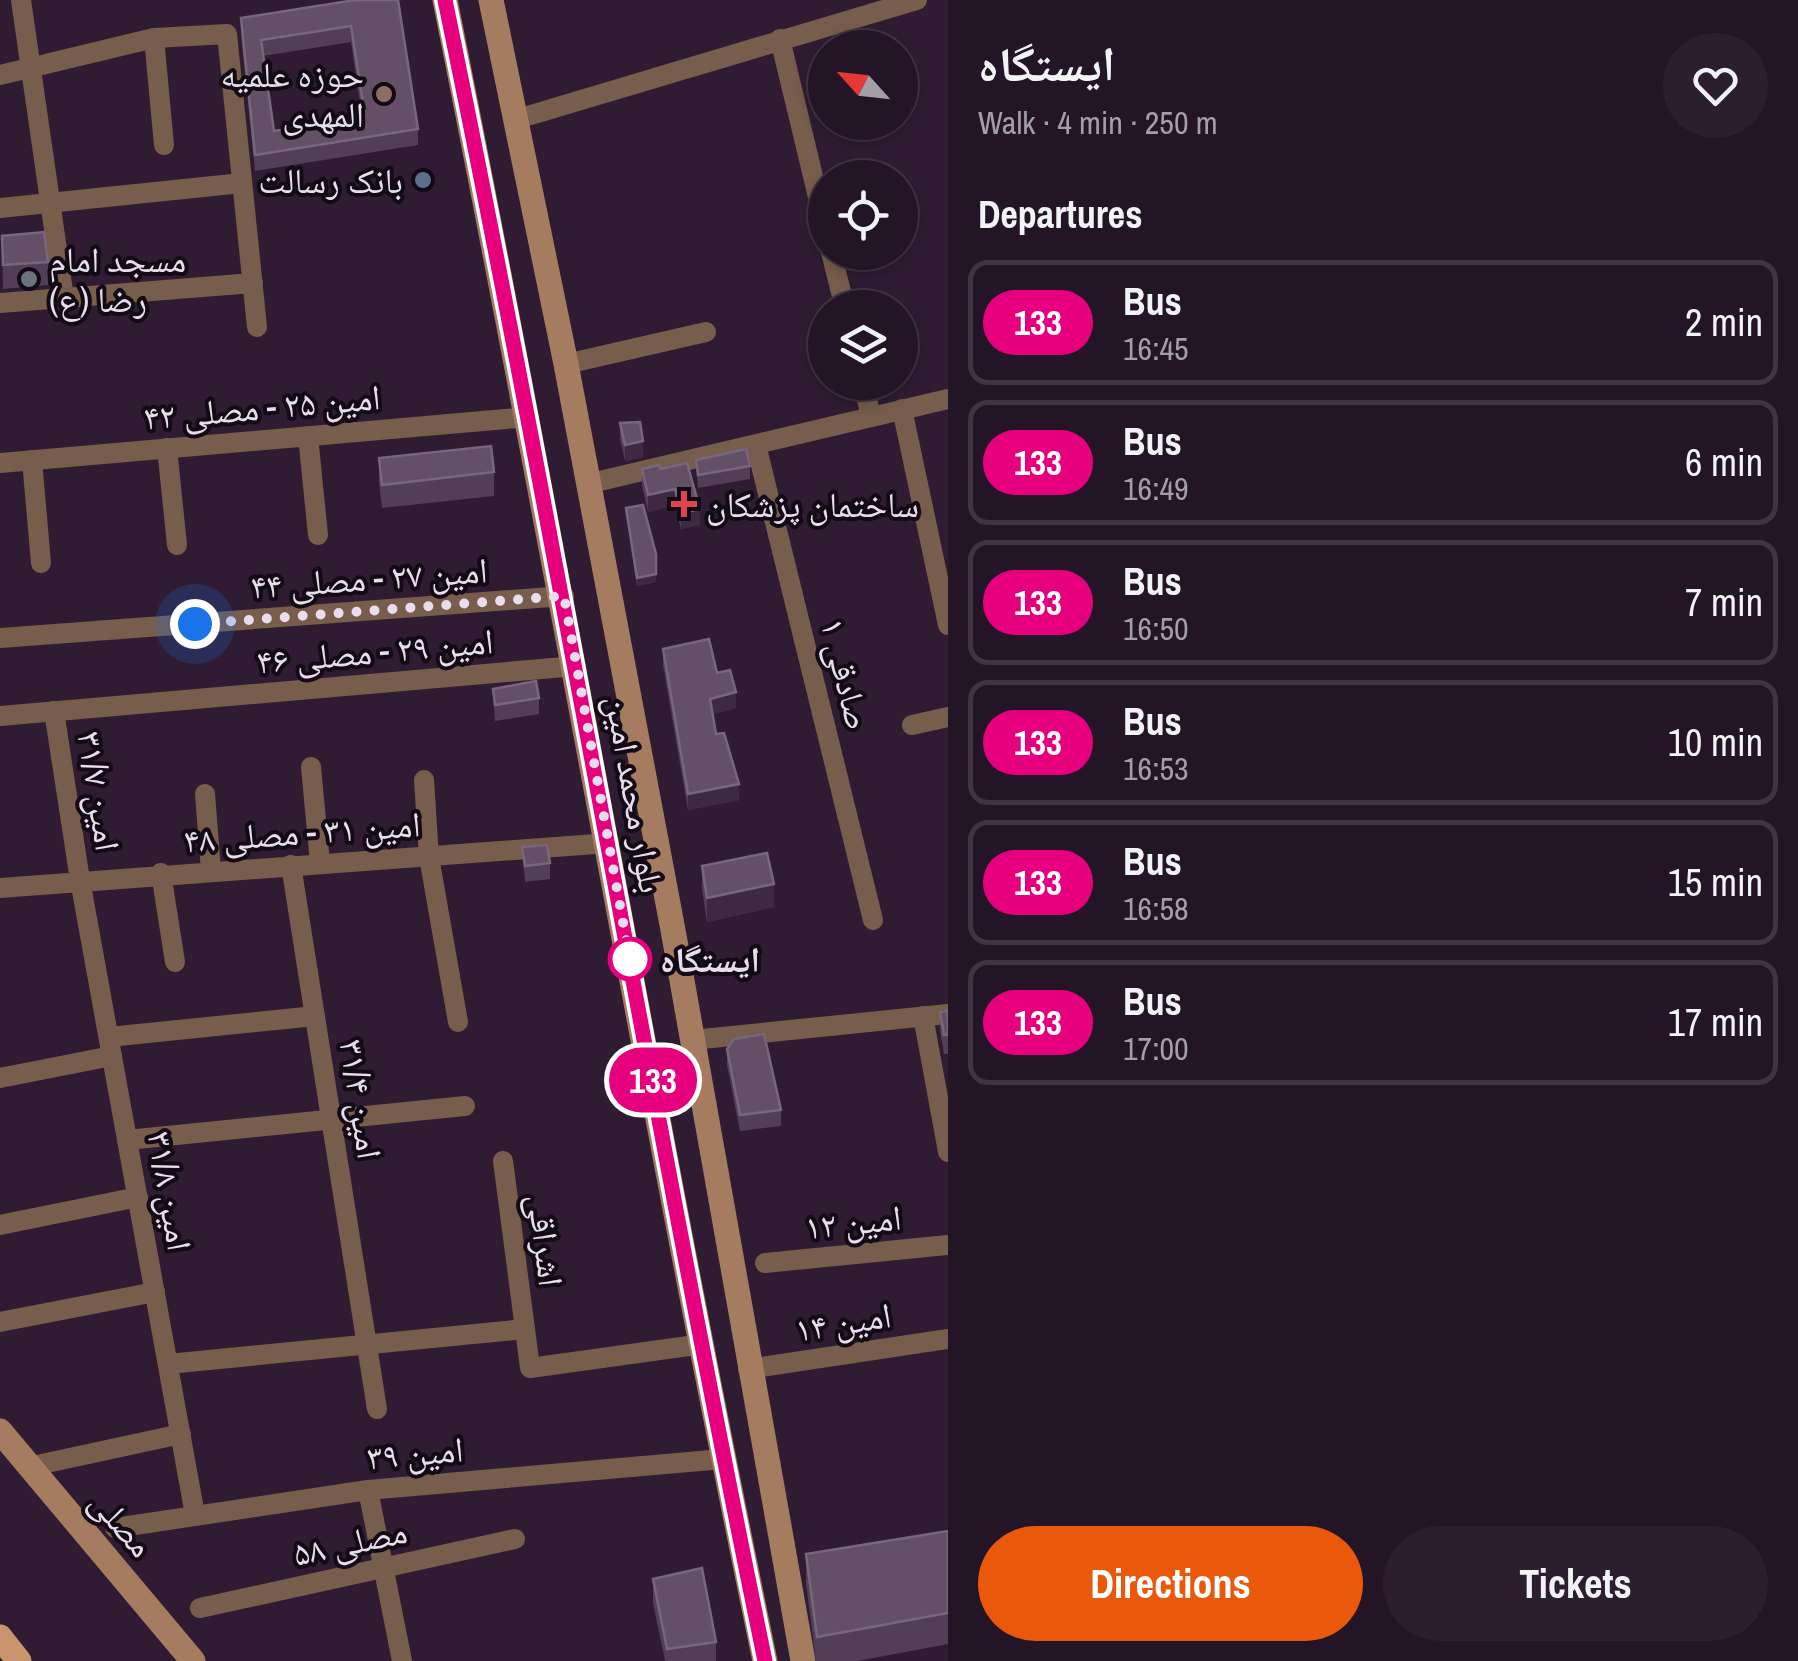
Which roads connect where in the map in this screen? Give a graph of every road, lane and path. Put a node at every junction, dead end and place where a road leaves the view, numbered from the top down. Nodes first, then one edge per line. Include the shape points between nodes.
1 (22, 0) edge
2 (445, 0) edge
3 (491, 0) edge
4 (917, 0) edge
5 (154, 38) junction
6 (780, 40) junction
7 (31, 68) junction
8 (0, 76) edge
9 (514, 120) junction
10 (164, 145) dead end
11 (809, 160) edge
12 (242, 184) junction
13 (50, 204) junction
14 (0, 208) edge
15 (252, 283) junction
16 (64, 298) junction
17 (0, 303) edge
18 (257, 327) dead end
19 (706, 332) dead end
20 (566, 364) junction
21 (948, 399) edge
22 (866, 400) edge
23 (902, 409) junction
24 (529, 417) junction
25 (871, 418) junction
26 (308, 436) junction
27 (756, 444) junction
28 (167, 448) junction
29 (32, 460) junction
30 (0, 462) edge
31 (587, 484) junction
32 (543, 494) junction
33 (318, 536) dead end
34 (177, 545) dead end
35 (41, 563) dead end
36 (564, 596) junction
37 (948, 625) edge
38 (0, 638) edge
39 (576, 666) junction
40 (54, 712) junction
41 (0, 716) edge
42 (948, 716) edge
43 (912, 725) dead end
44 (312, 767) dead end
45 (424, 780) dead end
46 (204, 794) dead end
47 (609, 843) junction
48 (428, 857) junction
49 (320, 863) junction
50 (290, 865) junction
51 (211, 870) junction
52 (162, 873) junction
53 (80, 880) junction
54 (0, 888) edge
55 (873, 920) dead end
56 (175, 962) dead end
57 (948, 1014) edge
58 (315, 1016) junction
59 (923, 1016) junction
60 (458, 1022) dead end
61 (692, 1040) junction
62 (110, 1047) junction
63 (0, 1078) edge
64 (465, 1106) dead end
65 (332, 1123) junction
66 (127, 1140) junction
67 (948, 1152) edge
68 (503, 1161) dead end
69 (138, 1197) junction
70 (0, 1225) edge
71 (948, 1244) edge
72 (765, 1264) dead end
73 (155, 1292) junction
74 (0, 1322) edge
75 (525, 1328) junction
76 (948, 1339) edge
77 (367, 1344) junction
78 (704, 1344) junction
79 (168, 1364) junction
80 (748, 1369) junction
81 (377, 1409) dead end
82 (0, 1431) edge
83 (181, 1434) junction
84 (723, 1459) junction
85 (28, 1467) junction
86 (368, 1490) junction
87 (195, 1514) junction
88 (115, 1528) dead end
89 (514, 1539) dead end
90 (385, 1568) junction
91 (200, 1608) dead end
92 (0, 1638) edge
93 (20, 1661) edge
94 (193, 1661) edge
95 (402, 1661) edge
96 (765, 1661) edge
97 (803, 1661) edge

1 - 7 street
2 - 24 main road, بلوار محمد امین
3 - 9 main road, بلوار محمد امین
4 - 6 street
5 - 7 street
5 - 10 street
5 - 12 street via 227,34
6 - 9 street
6 - 11 street
7 - 8 street
7 - 13 street
9 - 20 main road, بلوار محمد امین
12 - 13 street
12 - 15 street
13 - 14 street
13 - 16 street
15 - 16 street
15 - 18 street
16 - 17 street
19 - 20 street
20 - 31 main road, بلوار محمد امین
21 - 23 street
22 - 25 street
23 - 25 street
23 - 37 street
24 - 26 street, امین ۲۵ - مصلی ۴۲
24 - 32 main road, بلوار محمد امین
25 - 27 street
26 - 28 street, امین ۲۵ - مصلی ۴۲
26 - 33 street
27 - 31 street
27 - 55 street, صادقی ۱
28 - 29 street, امین ۲۵ - مصلی ۴۲
28 - 34 street
29 - 30 street, امین ۲۵ - مصلی ۴۲
29 - 35 street
31 - 32 main road
31 - 61 main road, بلوار محمد امین
32 - 36 main road, بلوار محمد امین
36 - 38 street, امین ۲۷ - مصلی ۴۴
36 - 39 main road, بلوار محمد امین
39 - 40 street, امین ۲۹ - مصلی ۴۶
39 - 47 main road, بلوار محمد امین
40 - 41 street, امین ۲۹ - مصلی ۴۶
40 - 53 street, امین ۳۱/۷
42 - 43 street
44 - 49 street
45 - 48 street
46 - 51 street
47 - 48 street, امین ۳۱ - مصلی ۴۸
47 - 78 main road, بلوار محمد امین
48 - 49 street, امین ۳۱ - مصلی ۴۸
48 - 60 street
49 - 50 street, امین ۳۱ - مصلی ۴۸
50 - 51 street, امین ۳۱ - مصلی ۴۸
50 - 58 street, امین ۳۱/۴
51 - 52 street, امین ۳۱ - مصلی ۴۸
52 - 53 street, امین ۳۱ - مصلی ۴۸
52 - 56 street
53 - 54 street, امین ۳۱ - مصلی ۴۸
53 - 62 street, امین ۳۱/۸
57 - 59 street
58 - 62 street
58 - 65 street, امین ۳۱/۴
59 - 61 street
59 - 67 street
61 - 80 main road, بلوار محمد امین
62 - 63 street
62 - 66 street, امین ۳۱/۸
64 - 65 street
65 - 66 street
65 - 77 street, امین ۳۱/۴
66 - 69 street, امین ۳۱/۸
68 - 75 street, اشراقی
69 - 70 street
69 - 73 street, امین ۳۱/۸
71 - 72 street, امین ۱۲
73 - 74 street
73 - 79 street, امین ۳۱/۸
75 - 77 street
75 - 78 street, اشراقی via 530,1368
76 - 80 street, امین ۱۴
77 - 79 street
77 - 81 street, امین ۳۱/۴
78 - 84 main road, بلوار محمد امین
79 - 83 street, امین ۳۱/۸
80 - 97 main road, بلوار محمد امین via 794,1567
82 - 85 main road, مصلی
83 - 85 street
83 - 87 street, امین ۳۱/۸
84 - 86 street, امین ۳۹
84 - 96 main road, بلوار محمد امین
85 - 94 main road, مصلی
86 - 87 street, امین ۳۹
86 - 90 street
87 - 88 street, امین ۳۹
89 - 90 street, مصلی ۵۸
90 - 91 street, مصلی ۵۸
90 - 95 street
92 - 93 main road

